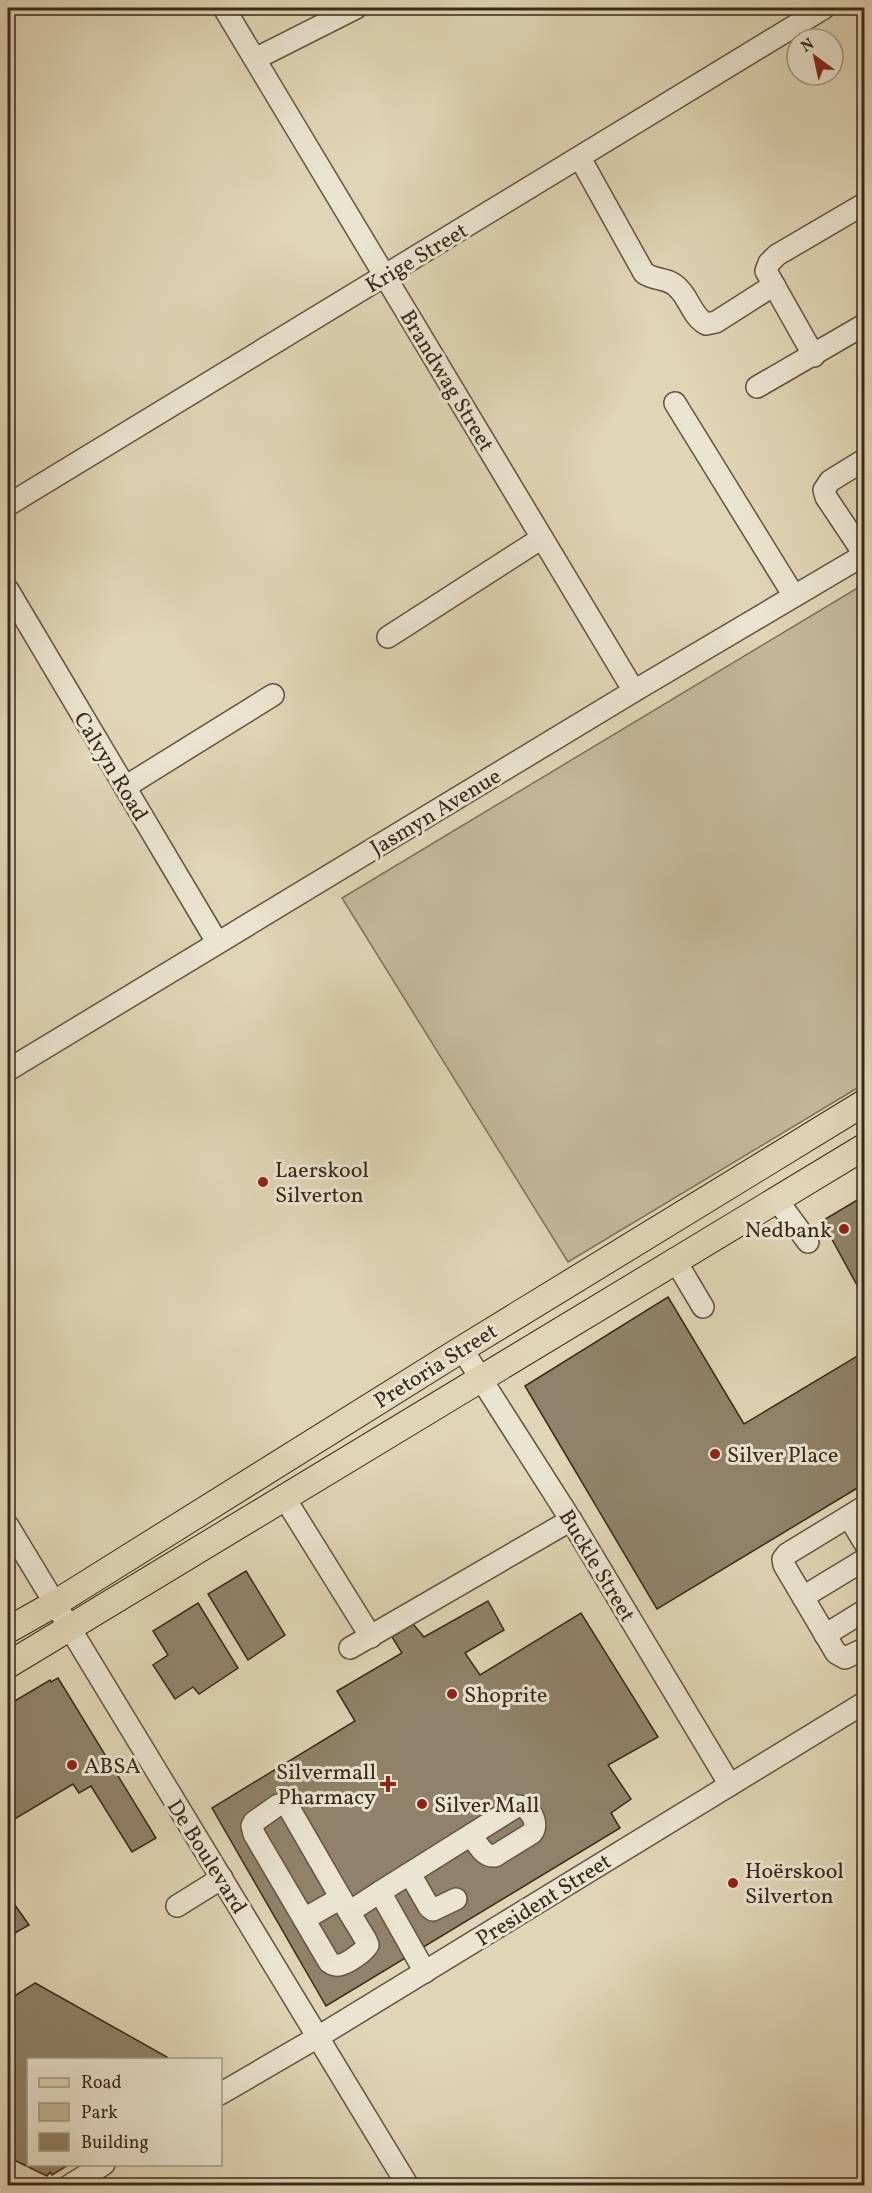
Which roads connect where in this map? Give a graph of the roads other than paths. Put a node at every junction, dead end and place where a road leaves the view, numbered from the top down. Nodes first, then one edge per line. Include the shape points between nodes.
1 (224, 8) edge
2 (356, 8) edge
3 (824, 8) edge
4 (255, 59) junction
5 (580, 159) junction
6 (864, 204) edge
7 (385, 275) junction
8 (774, 285) junction
9 (864, 325) edge
10 (814, 356) junction
11 (757, 387) dead end
12 (675, 402) dead end
13 (864, 460) edge
14 (8, 505) edge
15 (542, 538) junction
16 (864, 554) edge
17 (8, 591) edge
18 (794, 597) junction
19 (388, 637) dead end
20 (634, 691) junction
21 (273, 696) dead end
22 (125, 787) junction
23 (217, 942) junction
24 (8, 1070) edge
25 (864, 1102) edge
26 (864, 1147) edge
27 (777, 1200) junction
28 (808, 1242) dead end
29 (675, 1260) junction
30 (703, 1307) dead end
31 (516, 1315) junction
32 (462, 1349) junction
33 (482, 1378) junction
34 (284, 1497) junction
35 (857, 1512) edge
36 (571, 1520) junction
37 (8, 1526) edge
38 (864, 1542) edge
39 (864, 1560) edge
40 (803, 1597) junction
41 (54, 1604) junction
42 (864, 1611) edge
43 (68, 1629) junction
44 (8, 1630) edge
45 (825, 1635) junction
46 (371, 1637) junction
47 (350, 1648) dead end
48 (864, 1649) edge
49 (8, 1665) edge
50 (864, 1703) edge
51 (730, 1785) junction
52 (471, 1835) dead end
53 (410, 1874) junction
54 (222, 1878) junction
55 (380, 1892) junction
56 (456, 1899) dead end
57 (345, 1905) junction
58 (177, 1906) dead end
59 (304, 1919) junction
60 (425, 1972) junction
61 (318, 2037) junction
62 (222, 2093) edge
63 (101, 2166) edge
64 (69, 2186) edge
65 (408, 2186) edge

1 - 4 street, Brandwag Street
2 - 4 street
3 - 5 street, Krige Street
4 - 7 street, Brandwag Street
5 - 7 street, Krige Street
5 - 8 street via 644,273 680,288 698,319 706,324 716,321
6 - 8 street via 777,255 766,270
7 - 14 street, Krige Street
7 - 15 street, Brandwag Street
8 - 10 street
9 - 10 street
10 - 11 street
12 - 18 street
13 - 16 street via 830,481 824,490
15 - 19 street
15 - 20 street, Brandwag Street
16 - 18 street, Jasmyn Avenue
17 - 22 street, Calvyn Road
18 - 20 street, Jasmyn Avenue
20 - 23 street, Jasmyn Avenue
21 - 22 street
22 - 23 street, Calvyn Road
23 - 24 street, Jasmyn Avenue
25 - 31 main road, Pretoria Street
26 - 27 main road, Pretoria Street
27 - 28 street
27 - 29 main road, Pretoria Street
27 - 31 main road via 768,1195 750,1200 553,1314
29 - 30 street
29 - 33 main road, Pretoria Street
31 - 32 main road, Pretoria Street
32 - 33 street, Buckle Street
32 - 41 main road, Pretoria Street
33 - 34 main road, Pretoria Street
33 - 36 street, Buckle Street
34 - 43 main road, Pretoria Street
34 - 46 street
35 - 38 street
35 - 40 street via 783,1559
36 - 46 street
36 - 51 street, Buckle Street
37 - 41 street, De Boulevard
39 - 40 street
40 - 45 street
41 - 43 street, De Boulevard
41 - 44 main road, Pretoria Street
42 - 45 street
43 - 49 main road, Pretoria Street
43 - 54 street, De Boulevard
45 - 48 street via 836,1653 845,1658
46 - 47 street
50 - 51 street, President Street
51 - 60 street, President Street
52 - 53 street
53 - 55 street
53 - 56 street via 433,1910
54 - 58 street
54 - 61 street, De Boulevard
55 - 57 street
55 - 60 street
57 - 59 street
57 - 59 street via 368,1945 340,1966 329,1962
57 - 59 street via 289,1808 278,1805 252,1826
60 - 61 street, President Street
61 - 62 street, President Street
61 - 65 street, De Boulevard
63 - 64 street

